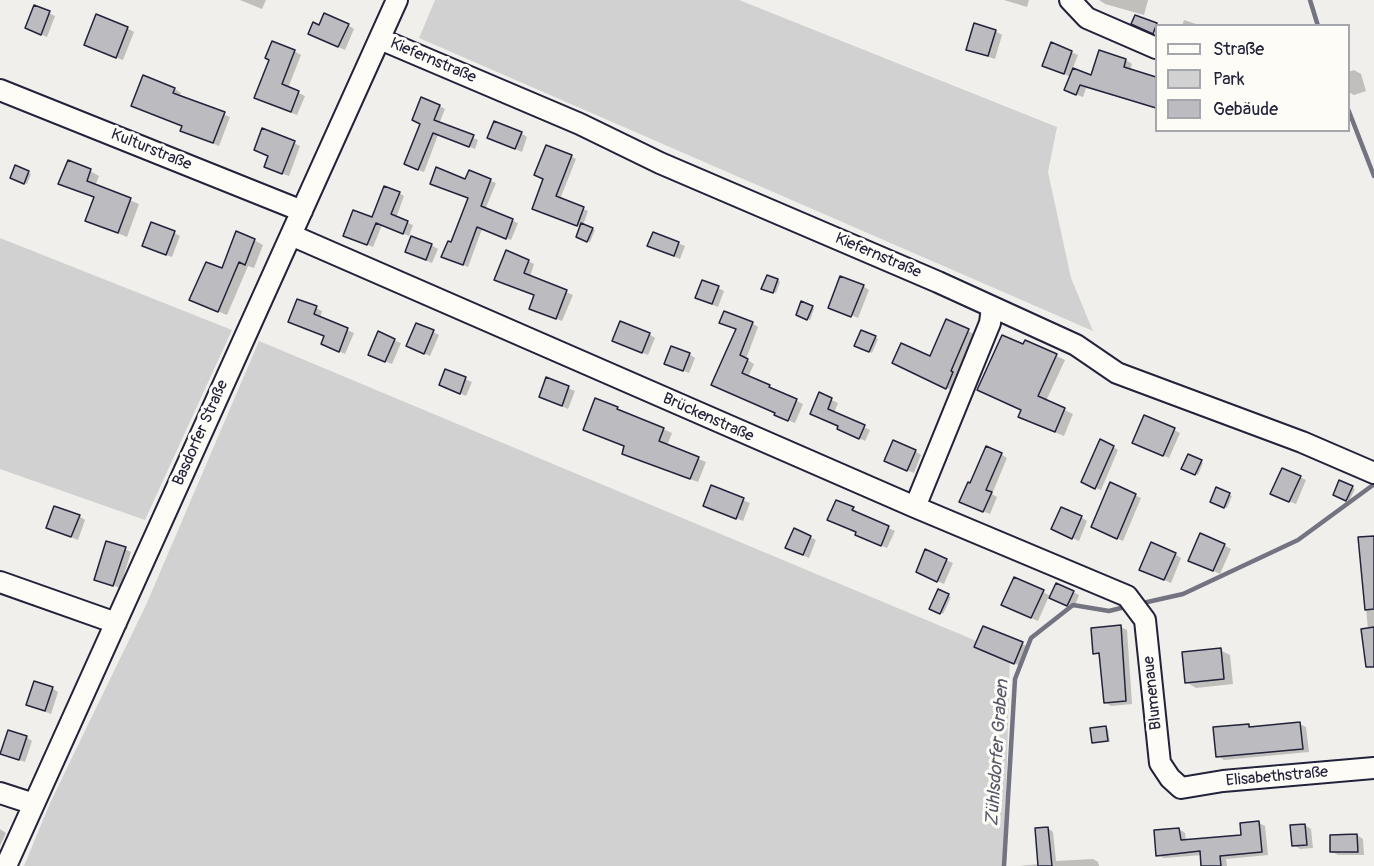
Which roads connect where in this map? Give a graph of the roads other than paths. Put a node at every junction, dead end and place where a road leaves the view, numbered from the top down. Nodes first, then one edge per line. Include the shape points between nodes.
1 (397, 0) edge
2 (1070, 0) edge
3 (380, 39) junction
4 (1155, 48) edge
5 (0, 90) edge
6 (302, 211) junction
7 (291, 236) junction
8 (992, 307) junction
9 (1374, 473) edge
10 (915, 507) junction
11 (0, 582) edge
12 (1127, 596) joint
13 (116, 623) junction
14 (1374, 768) edge
15 (1181, 788) joint
16 (0, 793) edge
17 (34, 804) junction
18 (6, 866) edge

1 - 3 street, Basdorfer Straße
2 - 4 street via 1087,18
3 - 6 street, Basdorfer Straße
3 - 8 street, Kiefernstraße
5 - 6 street, Kulturstraße
6 - 7 street, Basdorfer Straße
7 - 10 street, Brückenstraße
7 - 13 street, Basdorfer Straße
8 - 9 street, Kiefernstraße via 1076,345 1117,373
8 - 10 street via 990,323
10 - 12 street, Brückenstraße
11 - 13 street
12 - 15 street, Blumenaue via 1145,620 1160,764
13 - 17 street, Basdorfer Straße
14 - 15 street, Elisabethstraße
16 - 17 street
17 - 18 street, Basdorfer Straße

